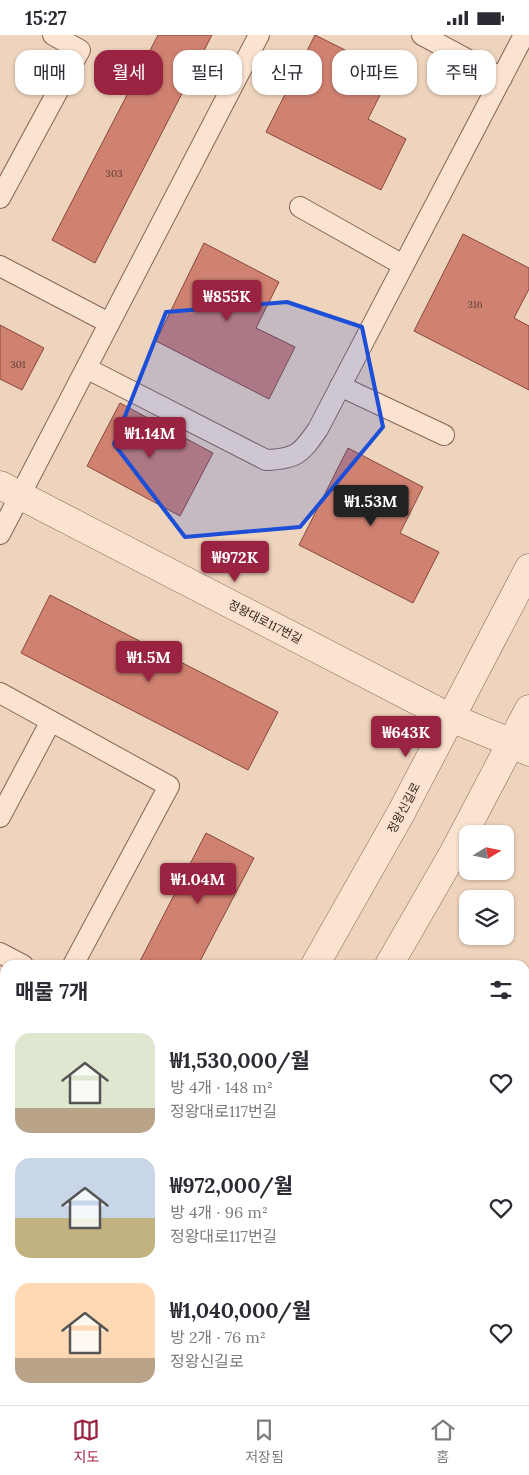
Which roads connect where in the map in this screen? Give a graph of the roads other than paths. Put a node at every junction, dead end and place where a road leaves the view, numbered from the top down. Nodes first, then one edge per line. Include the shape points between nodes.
1 (53, 35) edge
2 (259, 35) edge
3 (422, 35) edge
4 (524, 35) edge
5 (502, 78) junction
6 (0, 198) edge
7 (300, 207) dead end
8 (0, 265) edge
9 (403, 265) junction
10 (110, 323) junction
11 (86, 368) junction
12 (340, 387) junction
13 (444, 435) dead end
14 (10, 490) edge
15 (0, 534) edge
16 (529, 568) edge
17 (0, 693) edge
18 (529, 709) edge
19 (451, 718) junction
20 (51, 721) junction
21 (520, 747) edge
22 (0, 817) edge
23 (0, 953) edge
24 (13, 960) edge
25 (76, 960) edge
26 (319, 960) edge
27 (392, 960) edge

1 - 6 lane via 80,50
2 - 10 lane
3 - 5 lane
4 - 5 lane
5 - 9 lane
7 - 9 lane
8 - 10 lane
9 - 12 lane
10 - 11 lane
11 - 12 lane via 266,460 286,459 305,448
11 - 14 lane
12 - 13 lane
14 - 15 lane
14 - 19 street, 정왕대로117번길
16 - 19 street, 정왕신길로
17 - 20 lane
18 - 21 street
19 - 21 street, 정왕대로117번길
19 - 26 street, 정왕신길로
20 - 22 lane
20 - 25 lane via 169,786
21 - 27 street
23 - 24 lane

